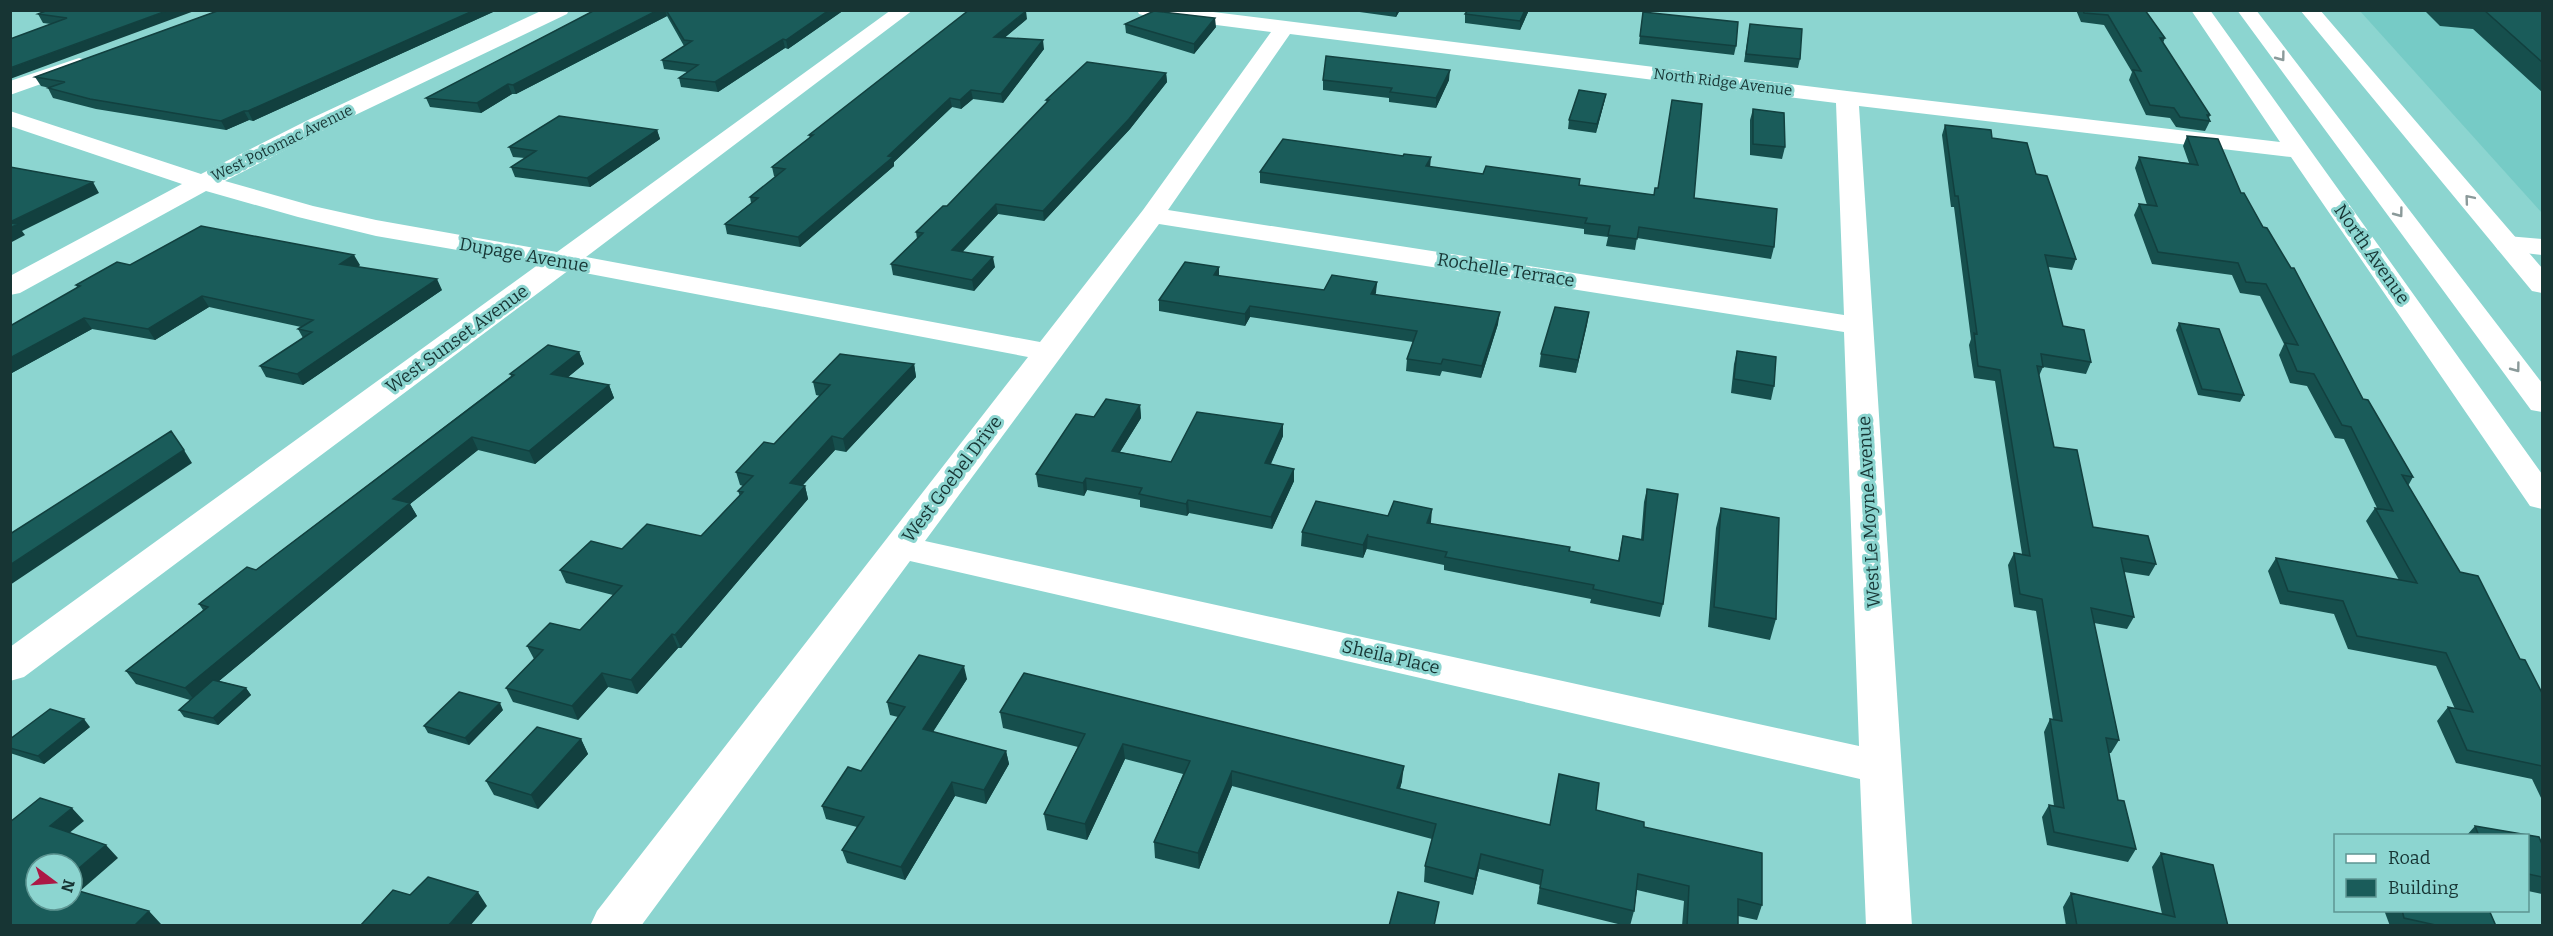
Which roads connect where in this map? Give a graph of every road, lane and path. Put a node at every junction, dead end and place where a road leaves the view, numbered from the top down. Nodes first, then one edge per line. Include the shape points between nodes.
1 (560, 10) edge
2 (904, 10) edge
3 (1146, 10) edge
4 (2200, 10) edge
5 (2246, 10) edge
6 (2309, 10) edge
7 (1285, 27) junction
8 (101, 56) edge
9 (10, 89) edge
10 (1847, 98) junction
11 (10, 118) edge
12 (2300, 151) junction
13 (203, 182) junction
14 (1152, 215) junction
15 (2507, 244) junction
16 (2542, 248) edge
17 (563, 261) junction
18 (2542, 285) edge
19 (10, 287) edge
20 (1860, 326) junction
21 (1048, 352) junction
22 (2542, 403) edge
23 (2542, 498) edge
24 (900, 547) junction
25 (10, 668) edge
26 (1881, 767) junction
27 (614, 926) edge
28 (1889, 926) edge

1 - 13 street, West Potomac Avenue
2 - 17 street, West Sunset Avenue
3 - 7 street, North Ridge Avenue
4 - 12 street, North Avenue
5 -> 22 street
15 -> 6 street
7 - 10 street, North Ridge Avenue
7 - 14 street, West Goebel Drive
8 - 9 street
10 - 12 street, North Ridge Avenue
10 - 20 street, West Le Moyne Avenue
11 - 13 street, Dupage Avenue
12 - 23 street, North Avenue
13 - 17 street, Dupage Avenue via 376,228
13 - 19 street, West Potomac Avenue
14 - 20 street, Rochelle Terrace
14 - 21 street, West Goebel Drive
15 - 16 street
15 - 18 street
17 - 21 street, Dupage Avenue
17 - 25 street, West Sunset Avenue
20 - 26 street, West Le Moyne Avenue
21 - 24 street, West Goebel Drive
24 - 26 street, Sheila Place
24 - 27 street, West Goebel Drive
26 - 28 street, West Le Moyne Avenue

